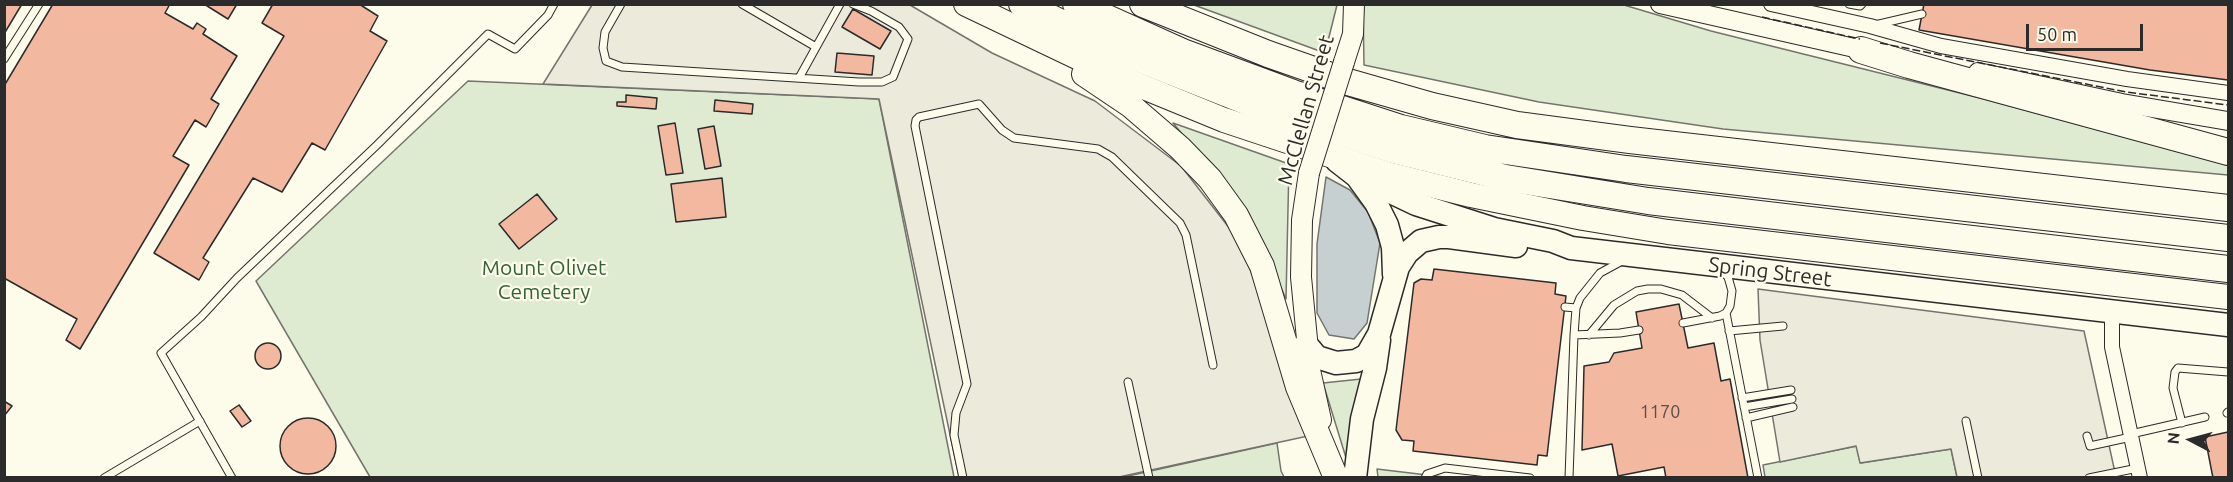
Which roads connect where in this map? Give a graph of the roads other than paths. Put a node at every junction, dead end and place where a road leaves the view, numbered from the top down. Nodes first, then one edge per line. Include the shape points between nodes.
1 (39, 4) edge
2 (554, 4) edge
3 (621, 4) edge
4 (742, 4) edge
5 (840, 4) edge
6 (853, 4) edge
7 (966, 4) edge
8 (1076, 4) edge
9 (1354, 4) edge
10 (1660, 4) edge
11 (1771, 4) edge
12 (1849, 4) edge
13 (1862, 4) edge
14 (1147, 6) edge
15 (1922, 14) dead end
16 (1018, 16) edge
17 (1870, 26) junction
18 (816, 47) junction
19 (1861, 50) junction
20 (4, 59) edge
21 (799, 78) junction
22 (2229, 93) edge
23 (2229, 121) edge
24 (2229, 153) edge
25 (1329, 155) junction
26 (1356, 175) junction
27 (2229, 207) edge
28 (2229, 238) edge
29 (1571, 248) junction
30 (1643, 258) junction
31 (1715, 266) junction
32 (2229, 268) edge
33 (1394, 277) junction
34 (2229, 297) edge
35 (1565, 307) dead end
36 (1576, 308) junction
37 (2112, 312) junction
38 (1726, 313) junction
39 (1712, 318) junction
40 (1382, 323) junction
41 (1683, 323) dead end
42 (1783, 326) dead end
43 (2229, 326) edge
44 (1639, 330) dead end
45 (1730, 331) junction
46 (1574, 335) junction
47 (1589, 335) junction
48 (1306, 344) junction
49 (1214, 365) dead end
50 (2229, 372) edge
51 (1128, 382) dead end
52 (1791, 390) dead end
53 (1742, 398) junction
54 (1744, 408) junction
55 (2205, 417) dead end
56 (1746, 418) junction
57 (200, 421) junction
58 (1966, 421) dead end
59 (2181, 423) junction
60 (2131, 435) junction
61 (2087, 436) dead end
62 (2139, 472) edge
63 (1342, 476) edge
64 (104, 477) edge
65 (232, 477) edge
66 (963, 477) edge
67 (1149, 477) edge
68 (1425, 477) edge
69 (1530, 477) edge
70 (1569, 477) edge
71 (1758, 477) edge
72 (1978, 477) edge
73 (2089, 477) edge

1 - 20 lane
2 - 57 lane via 515,48 488,34 161,353
3 - 21 lane via 605,32 606,61 622,67
4 - 18 lane
5 - 18 lane
6 - 21 lane via 899,27 908,39 893,77 882,82
7 - 16 highway
8 - 28 highway via 1264,83 1401,128 1485,148 1626,169
9 - 48 main road, McClellan Street, bridge via 1353,34 1309,173 1301,238
10 - 19 street
11 - 17 street
12 - 13 lane
14 - 27 highway via 1348,82 1517,125
15 - 17 lane
16 - 25 highway via 1173,99
16 - 32 highway via 1124,52 1258,106 1393,150 1506,178 1648,201
16 - 63 highway via 1130,105 1185,153 1218,189 1259,259 1298,387
17 - 22 street via 1941,46
18 - 21 lane
19 - 23 street
19 - 24 highway
25 - 26 main road, Spring Street
25 - 34 highway via 1471,195 1668,232
26 - 29 main road, Spring Street via 1431,210
26 - 33 main road via 1387,225 1393,247
29 - 30 main road, Spring Street
29 - 33 main road via 1549,250 1430,238 1407,253
30 - 31 main road, Spring Street
30 - 36 lane via 1619,262 1600,273 1586,288
31 - 37 main road, Spring Street
31 - 38 lane via 1731,283 1732,299
33 - 40 main road
35 - 36 lane
36 - 46 lane
37 - 43 main road, Spring Street
37 - 60 street via 2112,347
38 - 39 lane
38 - 45 lane
39 - 41 lane
39 - 47 lane via 1682,295 1661,289 1637,291 1620,302
40 - 48 main road via 1372,350 1356,361 1323,360
40 - 63 main road via 1362,419
42 - 45 lane
44 - 47 lane
45 - 53 lane
46 - 47 lane
46 - 70 lane
48 - 63 main road, McClellan Street via 1314,393
49 - 66 lane via 1180,222 1112,157 1098,149 1014,138 979,104 919,117 915,126 968,384 956,413 954,435
50 - 59 lane via 2178,368 2173,388
51 - 67 lane
52 - 53 lane
53 - 54 lane
54 - 56 lane
54 - 56 lane via 1792,403
55 - 59 lane
56 - 71 lane
57 - 64 lane
57 - 65 lane
58 - 72 lane
59 - 60 lane
60 - 61 lane via 2090,446
60 - 62 street
62 - 73 lane
68 - 69 lane via 1446,468

